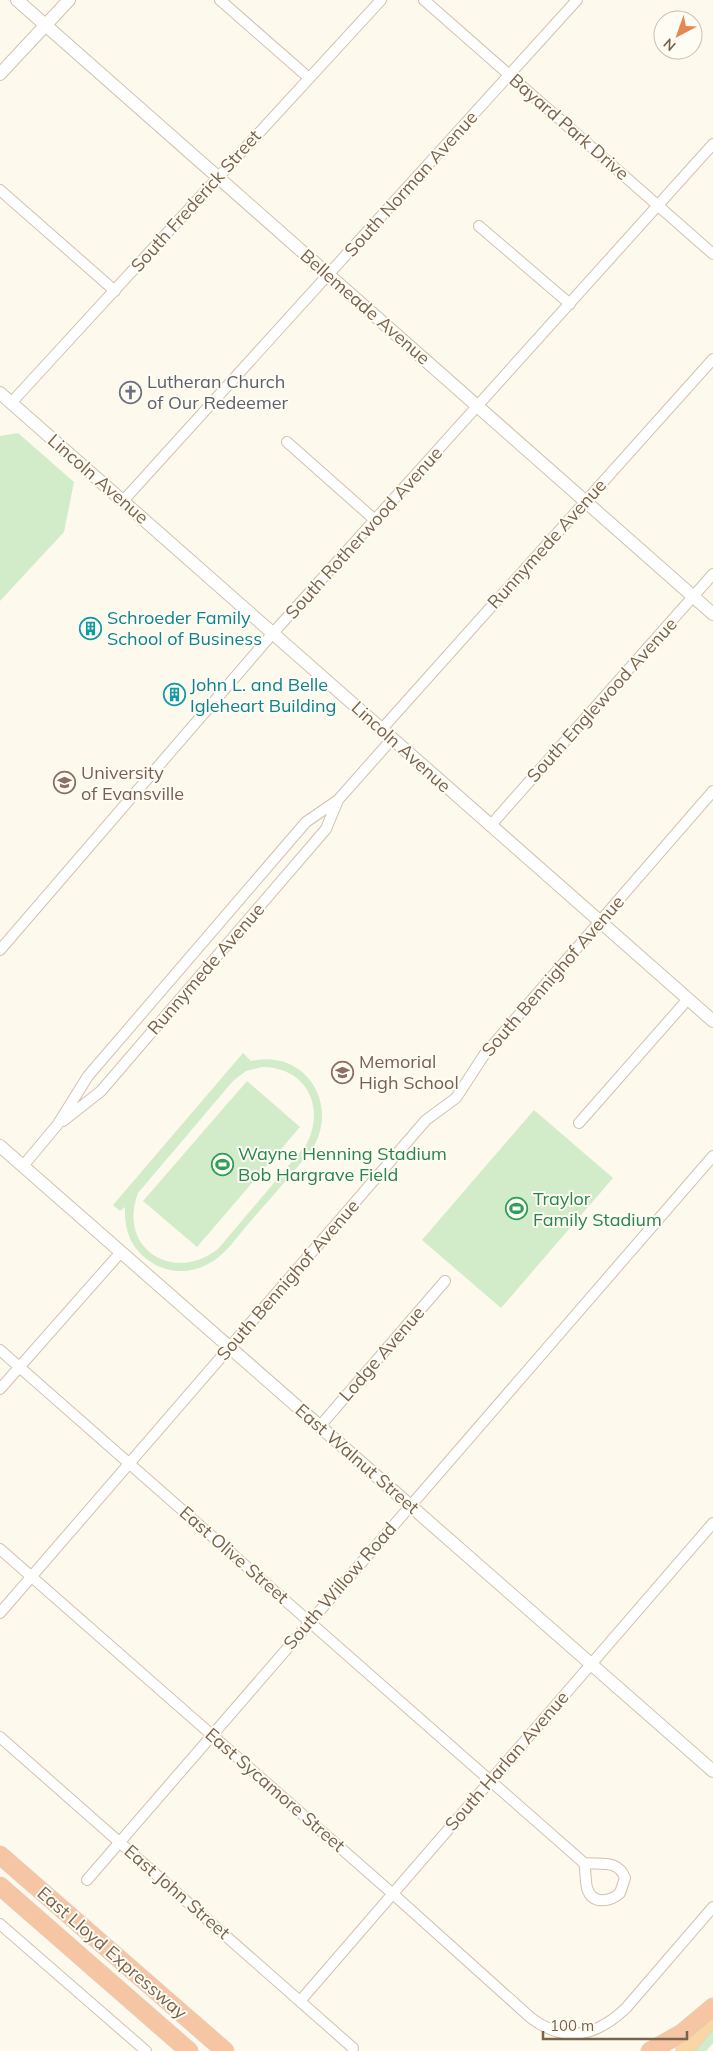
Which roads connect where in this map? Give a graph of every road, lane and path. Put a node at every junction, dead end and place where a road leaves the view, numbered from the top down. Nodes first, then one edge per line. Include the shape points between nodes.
1 (17, 0) edge
2 (69, 0) edge
3 (220, 0) edge
4 (381, 0) edge
5 (424, 0) edge
6 (577, 0) edge
7 (46, 26) junction
8 (0, 74) edge
9 (510, 74) junction
10 (309, 78) junction
11 (713, 144) edge
12 (218, 177) junction
13 (0, 190) edge
14 (658, 206) junction
15 (480, 226) dead end
16 (713, 254) edge
17 (329, 275) junction
18 (115, 290) junction
19 (570, 304) junction
20 (713, 358) edge
21 (0, 393) edge
22 (11, 403) junction
23 (478, 406) junction
24 (287, 442) dead end
25 (123, 501) junction
26 (585, 501) junction
27 (375, 520) junction
28 (713, 574) edge
29 (693, 596) junction
30 (713, 614) edge
31 (273, 633) junction
32 (381, 730) junction
33 (392, 739) junction
34 (713, 791) edge
35 (338, 800) junction
36 (490, 826) junction
37 (599, 920) junction
38 (0, 950) edge
39 (688, 999) junction
40 (711, 1016) edge
41 (580, 1123) dead end
42 (58, 1124) junction
43 (0, 1146) edge
44 (713, 1156) edge
45 (23, 1166) junction
46 (121, 1252) junction
47 (444, 1281) dead end
48 (230, 1348) junction
49 (0, 1350) edge
50 (19, 1366) junction
51 (0, 1389) edge
52 (320, 1426) junction
53 (129, 1464) junction
54 (410, 1506) junction
55 (713, 1522) edge
56 (0, 1549) edge
57 (31, 1577) junction
58 (0, 1612) edge
59 (310, 1621) junction
60 (591, 1664) junction
61 (212, 1734) junction
62 (0, 1737) edge
63 (713, 1771) edge
64 (490, 1779) junction
65 (119, 1842) junction
66 (0, 1855) edge
67 (584, 1863) junction
68 (87, 1880) dead end
69 (0, 1886) edge
70 (392, 1894) junction
71 (713, 1907) edge
72 (0, 1924) edge
73 (301, 2000) junction
74 (713, 2007) edge
75 (713, 2017) edge
76 (353, 2048) dead end
77 (146, 2051) edge
78 (189, 2051) edge
79 (225, 2051) edge
80 (650, 2051) edge
81 (684, 2051) edge

1 - 7 street, Bellemeade Avenue
2 - 7 street
3 - 10 street
4 - 10 street, South Frederick Street
5 - 9 street, Bayard Park Drive
6 - 9 street, South Norman Avenue
7 - 8 street
7 - 12 street, Bellemeade Avenue
9 - 14 street, Bayard Park Drive
9 - 17 street, South Norman Avenue
10 - 12 street, South Frederick Street
11 - 14 street, South Rotherwood Avenue
12 - 17 street, Bellemeade Avenue
12 - 18 street, South Frederick Street
13 - 18 street
14 - 16 street, Bayard Park Drive
14 - 19 street, South Rotherwood Avenue
15 - 19 street
17 - 23 street, Bellemeade Avenue
17 - 25 street, South Norman Avenue
18 - 22 street, South Frederick Street
19 - 23 street, South Rotherwood Avenue
20 - 26 street, Runnymede Avenue
21 - 22 street, Lincoln Avenue
22 - 25 street, Lincoln Avenue
23 - 26 street, Bellemeade Avenue
23 - 27 street, South Rotherwood Avenue
24 - 27 street
25 - 31 street, Lincoln Avenue
26 - 29 street, Bellemeade Avenue
26 - 32 street, Runnymede Avenue
27 - 31 street, South Rotherwood Avenue
28 - 29 street, South Englewood Avenue
29 - 30 street, Bellemeade Avenue
29 - 36 street, South Englewood Avenue
31 - 32 street, Lincoln Avenue
31 - 38 street, South Rotherwood Avenue
32 - 33 street, Lincoln Avenue
33 - 35 street, Runnymede Avenue
33 - 36 street, Lincoln Avenue
34 - 37 street, South Bennighof Avenue
35 - 42 street, Runnymede Avenue via 306,822 293,837 88,1076
35 - 42 street, Runnymede Avenue via 326,829 101,1091
36 - 37 street, Lincoln Avenue
37 - 39 street, Lincoln Avenue
37 - 48 street, South Bennighof Avenue via 484,1055 456,1098 426,1120
39 - 40 street, Lincoln Avenue
39 - 41 street
42 - 45 street, Runnymede Avenue
43 - 45 street, East Walnut Street
44 - 54 street, South Willow Road
45 - 46 street, East Walnut Street
46 - 48 street, East Walnut Street
46 - 50 street
47 - 52 street, Lodge Avenue
48 - 52 street, East Walnut Street
48 - 53 street, South Bennighof Avenue
49 - 50 street, East Olive Street
50 - 51 street
50 - 53 street, East Olive Street
52 - 54 street, East Walnut Street
53 - 57 street, South Bennighof Avenue
53 - 59 street, East Olive Street
54 - 59 street, South Willow Road
54 - 60 street, East Walnut Street
55 - 60 street, South Harlan Avenue
56 - 57 street, East Sycamore Street
57 - 58 street, South Bennighof Avenue
57 - 61 street, East Sycamore Street
59 - 61 street, South Willow Road
59 - 64 street, East Olive Street
60 - 63 street, East Walnut Street
60 - 64 street, South Harlan Avenue
61 - 65 street, South Willow Road
61 - 70 street, East Sycamore Street
62 - 65 street, East John Street
64 - 67 street, East Olive Street
64 - 70 street, South Harlan Avenue
65 - 68 street, South Willow Road
65 - 73 street, East John Street
66 - 79 highway, East Lloyd Expressway
67 - 67 street via 606,1863 620,1870 625,1878 620,1893 607,1901 595,1898 587,1888
69 - 78 highway, East Lloyd Expressway
70 - 71 street, East Sycamore Street via 532,2018 550,2030 573,2034 595,2030 612,2021
70 - 73 street, South Harlan Avenue
72 - 77 street
73 - 76 street, East John Street
74 - 80 highway via 682,2033
75 - 81 highway

